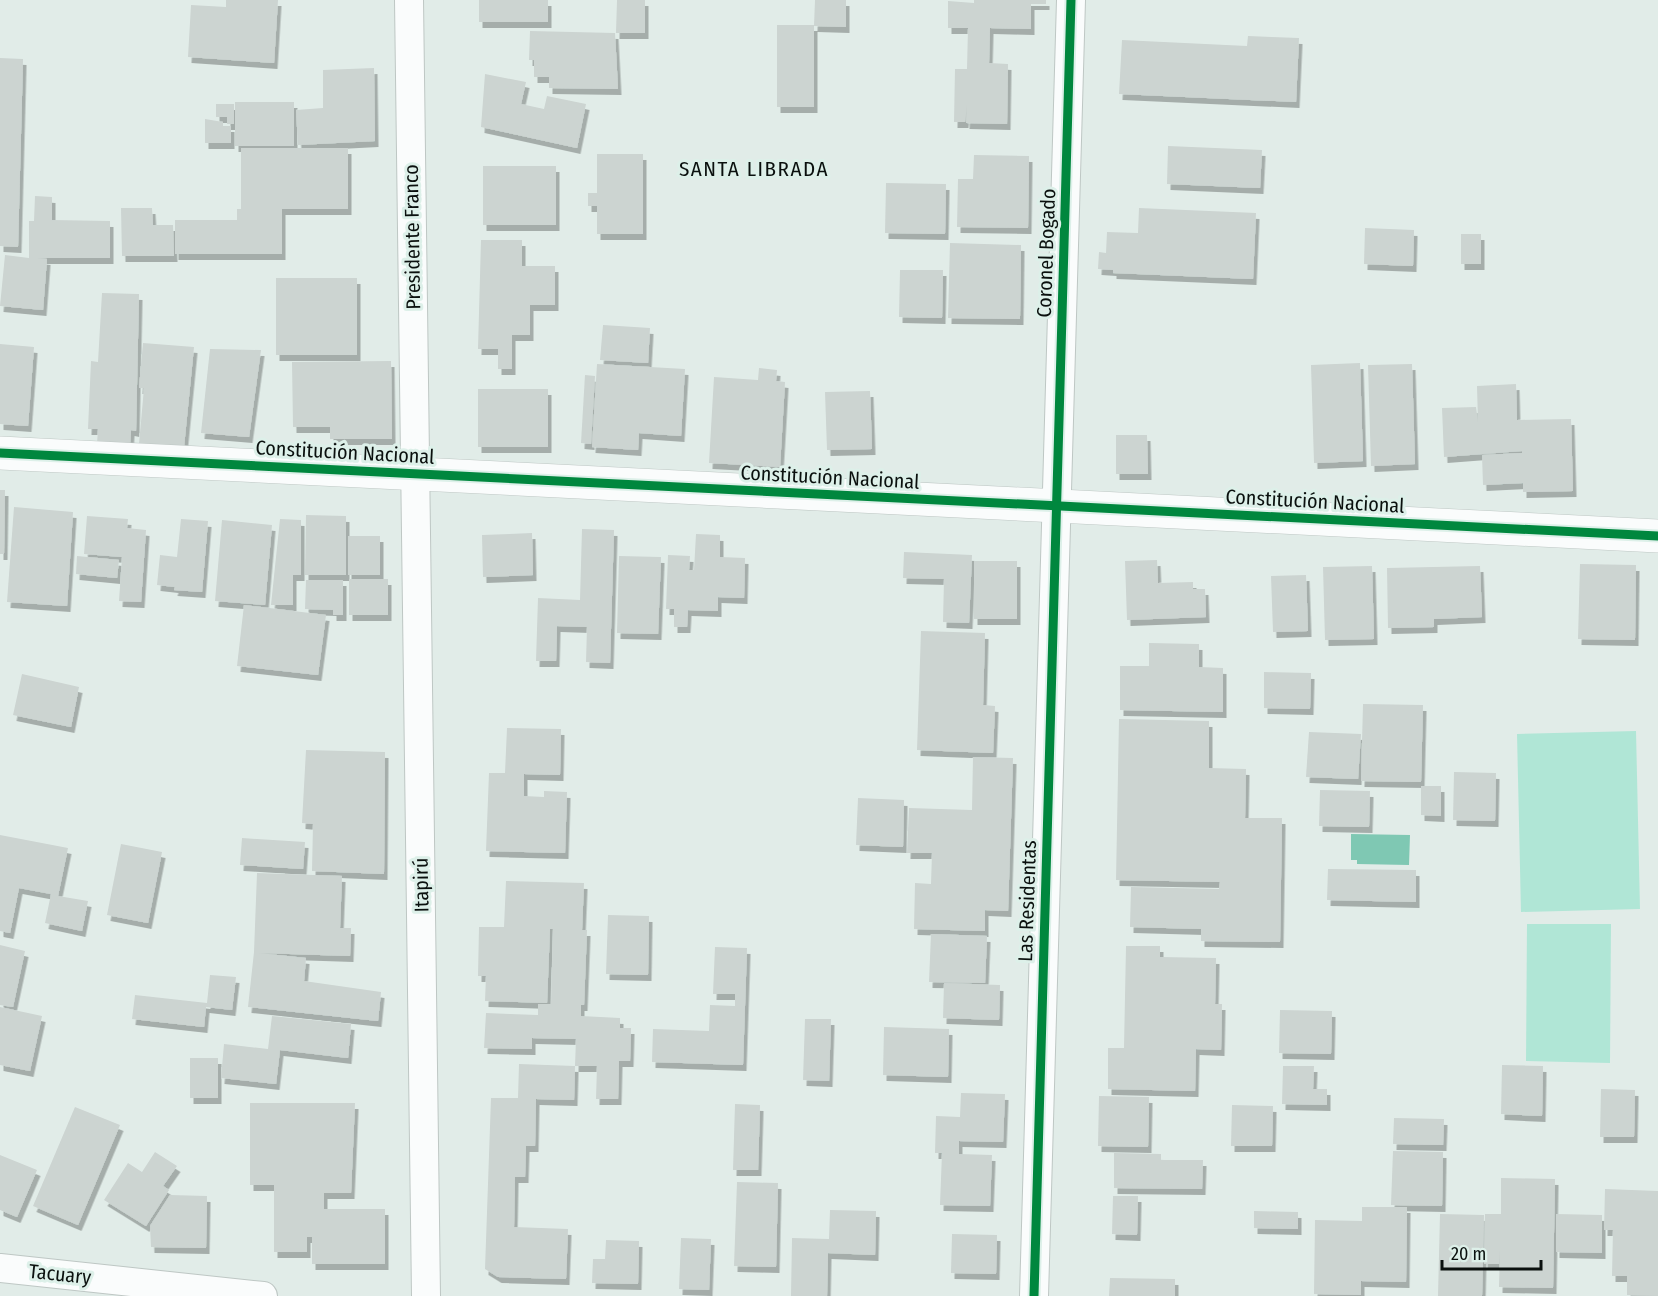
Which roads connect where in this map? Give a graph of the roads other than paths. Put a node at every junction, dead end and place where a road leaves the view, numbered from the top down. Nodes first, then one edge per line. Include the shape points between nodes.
1 (409, 0) edge
2 (1071, 0) edge
3 (0, 453) edge
4 (415, 474) junction
5 (1056, 506) junction
6 (1658, 536) edge
7 (0, 1268) edge
8 (263, 1296) edge
9 (426, 1296) edge
10 (1034, 1296) edge

1 - 4 street, Presidente Franco
2 - 5 street, Coronel Bogado
3 - 4 street, Constitución Nacional
4 - 5 street, Constitución Nacional
4 - 9 street, Itapirú
5 - 6 street, Constitución Nacional
5 - 10 street, Las Residentas
7 - 8 street, Tacuary

